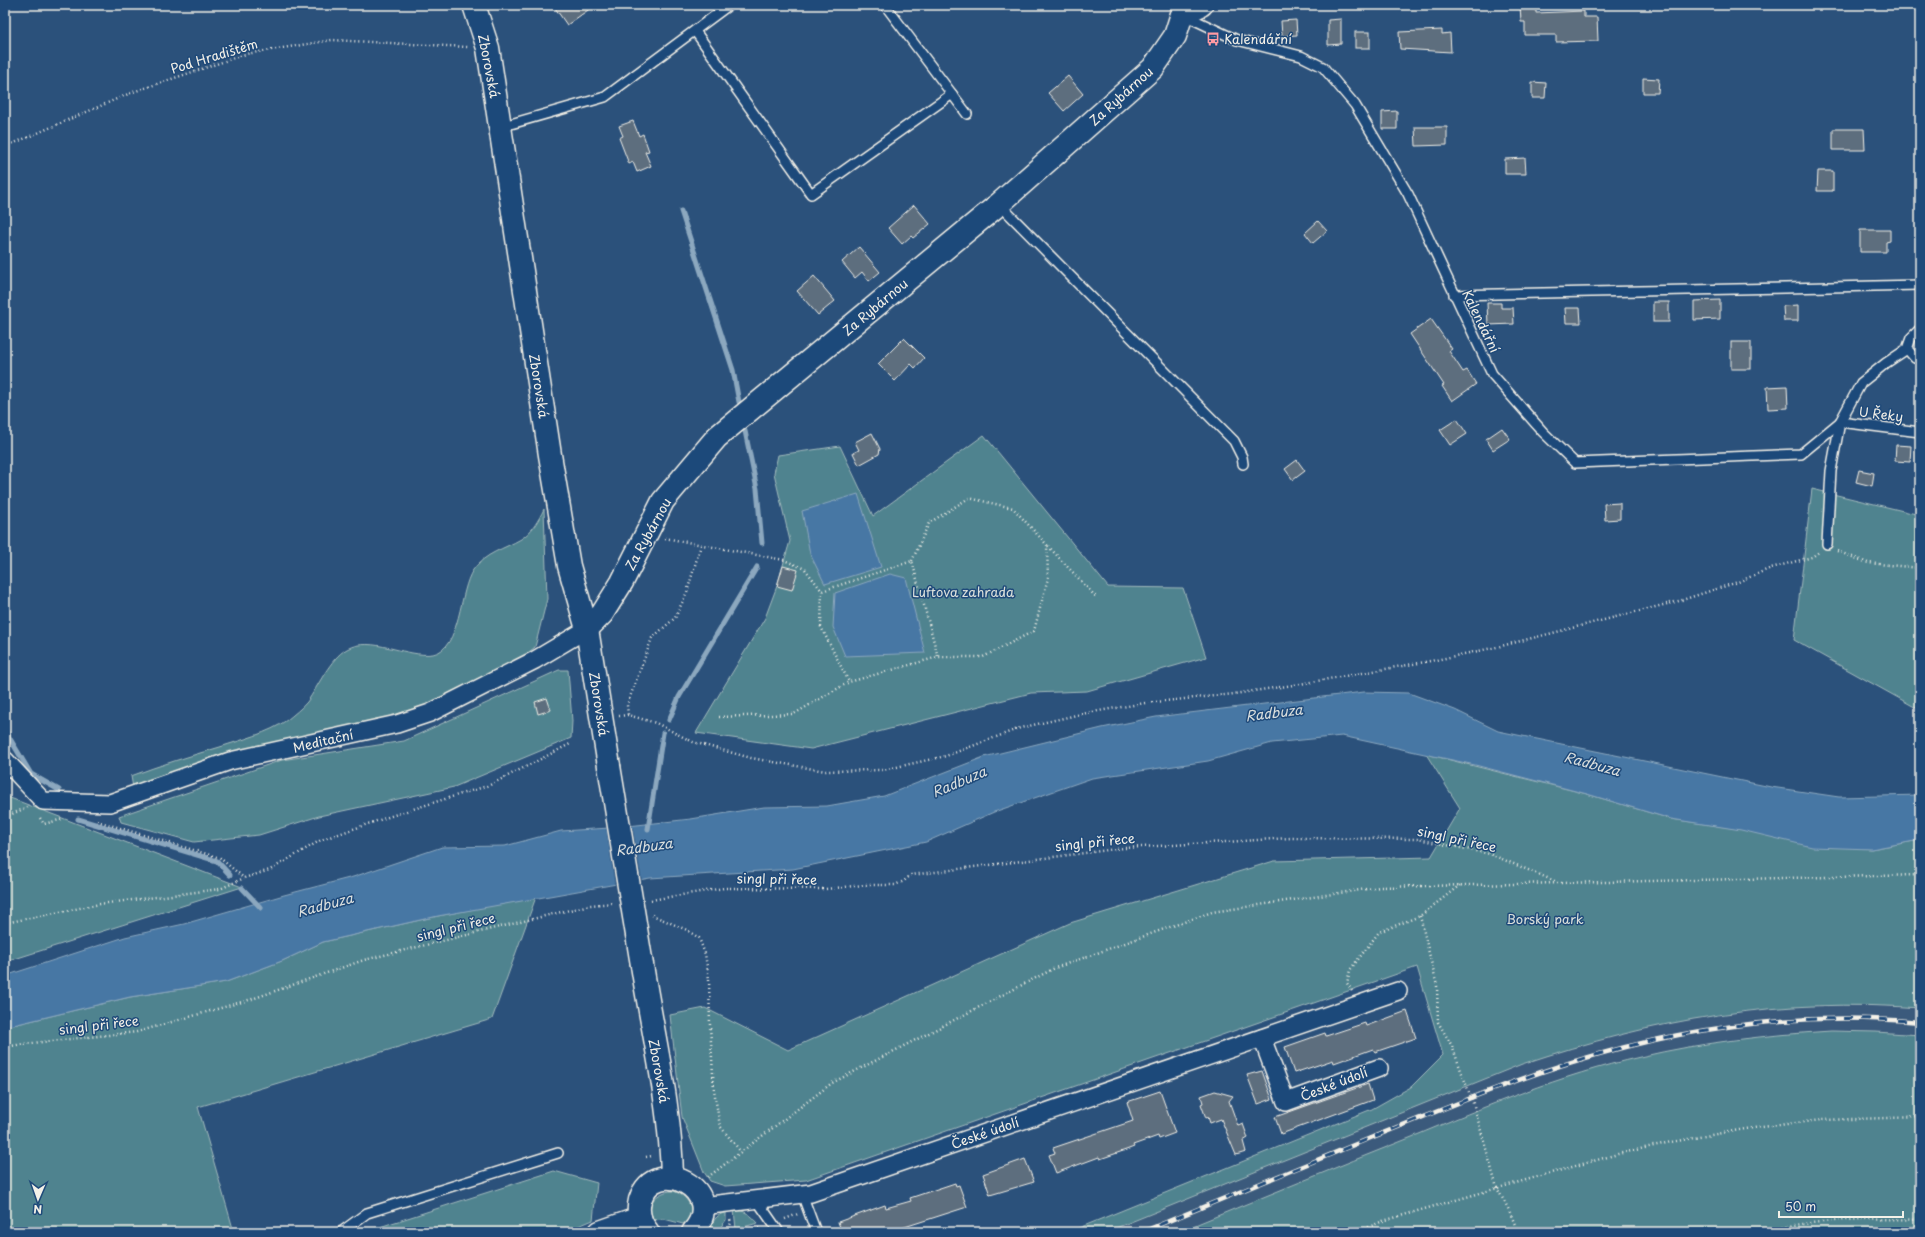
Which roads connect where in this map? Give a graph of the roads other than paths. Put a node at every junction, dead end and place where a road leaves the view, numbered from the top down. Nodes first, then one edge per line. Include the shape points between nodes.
1 (474, 5) edge
2 (730, 5) edge
3 (885, 5) edge
4 (1189, 8) edge
5 (695, 31) junction
6 (952, 94) junction
7 (967, 114) dead end
8 (500, 127) junction
9 (999, 204) junction
10 (1920, 285) edge
11 (1454, 295) junction
12 (1920, 329) edge
13 (1908, 349) junction
14 (1920, 359) edge
15 (1840, 422) junction
16 (1920, 432) edge
17 (1243, 464) dead end
18 (1827, 544) road end
19 (587, 629) junction
20 (5, 760) edge
21 (1398, 991) dead end
22 (1262, 1038) junction
23 (1379, 1068) dead end
24 (558, 1154) dead end
25 (672, 1178) junction
26 (802, 1194) junction
27 (756, 1199) junction
28 (702, 1206) junction
29 (644, 1225) edge
30 (341, 1232) edge
31 (600, 1232) edge
32 (693, 1232) edge
33 (779, 1232) edge
34 (816, 1232) edge

1 - 8 street, Zborovská via 488,48
2 - 5 lane
3 - 6 lane
4 - 9 street, Za Rybárnou via 1175,36 1153,68
4 - 11 lane, Kalendářní via 1237,40 1301,56 1323,68 1356,105 1408,194
5 - 6 lane via 812,194
5 - 8 lane via 605,97
6 - 7 lane
8 - 19 street, Zborovská via 565,544
9 - 17 lane via 1234,441
9 - 19 street, Za Rybárnou via 717,438 663,501 618,588 602,614
10 - 11 lane
11 - 15 lane, Kalendářní via 1492,374 1543,432 1576,463 1801,454
12 - 13 lane via 1911,338
13 - 14 lane via 1915,358
13 - 15 lane via 1861,384
15 - 16 lane, U Řeky
15 - 18 lane via 1831,471
19 - 20 street, Meditační via 535,660 430,713 398,724 230,761 110,803 38,803
19 - 25 street, Zborovská, bridge via 666,1111
21 - 22 street, České údolí
22 - 23 street, České údolí via 1286,1102
22 - 26 street, České údolí
24 - 30 lane via 367,1213
25 - 28 street via 683,1180 692,1186 699,1195
25 - 29 street via 657,1181 647,1188 640,1202
26 - 27 street, České údolí
26 - 34 lane
27 - 28 street, České údolí
27 - 33 lane
28 - 32 street via 700,1221
29 - 31 street

